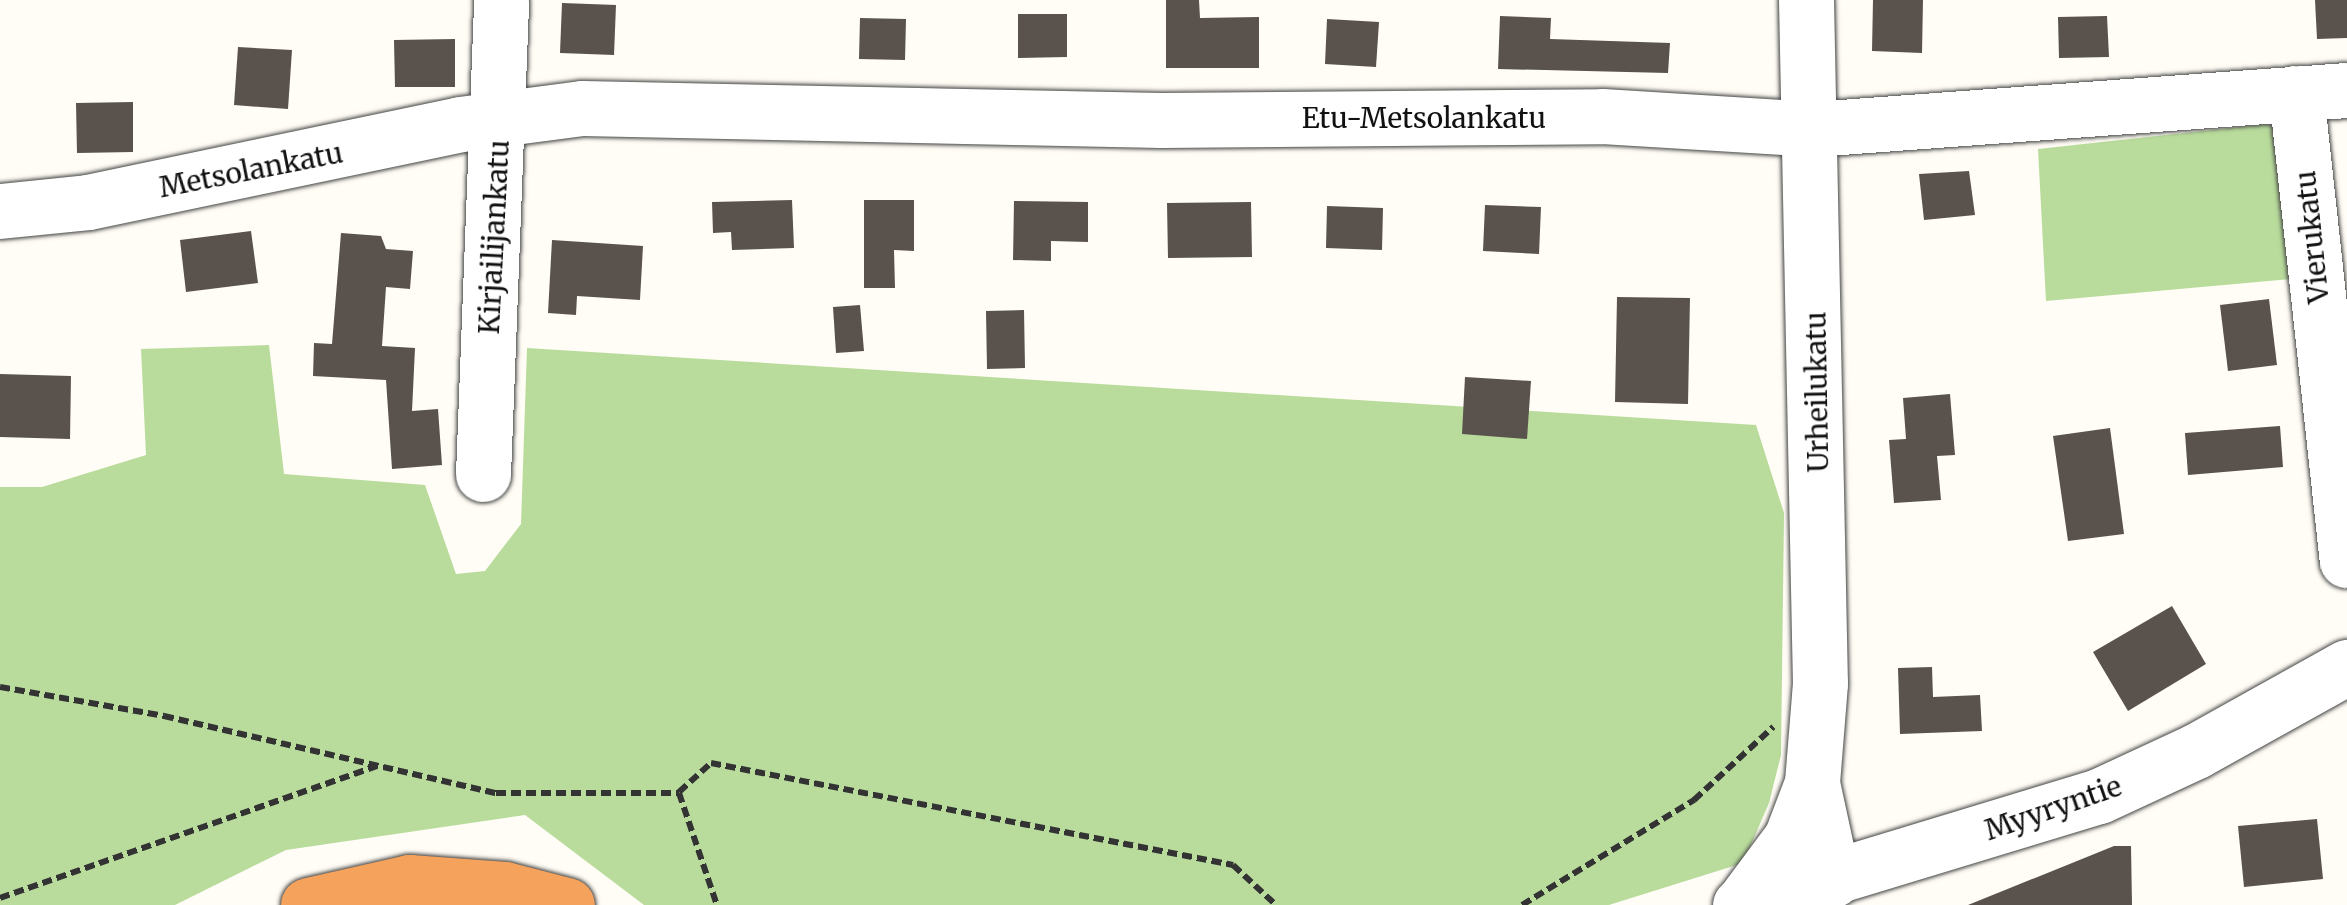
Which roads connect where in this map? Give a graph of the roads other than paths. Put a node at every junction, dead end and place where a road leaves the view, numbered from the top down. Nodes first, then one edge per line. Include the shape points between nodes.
1 (501, 0) edge
2 (1806, 0) edge
3 (2322, 92) edge
4 (500, 118) junction
5 (1814, 129) junction
6 (0, 211) edge
7 (484, 474) dead end
8 (2347, 560) edge
9 (2347, 667) edge
10 (1812, 783) junction
11 (1833, 880) junction
12 (308, 905) edge
13 (567, 905) edge
14 (1741, 905) edge

1 - 4 street, Kirjailijankatu
2 - 5 street, Urheilukatu
3 - 5 street, Etu-Metsolankatu
3 - 8 street, Vierukatu
4 - 5 street, Etu-Metsolankatu via 582,108 1161,120 1602,116
4 - 6 street, Metsolankatu via 107,199
4 - 7 street, Kirjailijankatu
5 - 10 street, Urheilukatu via 1820,684
9 - 11 street, Myyryntie via 2196,752 2099,796
10 - 11 street, Urheilukatu
10 - 14 street, Urheilukatu via 1790,838
11 - 14 street, Myyryntie
12 - 13 highway via 408,882 506,889

